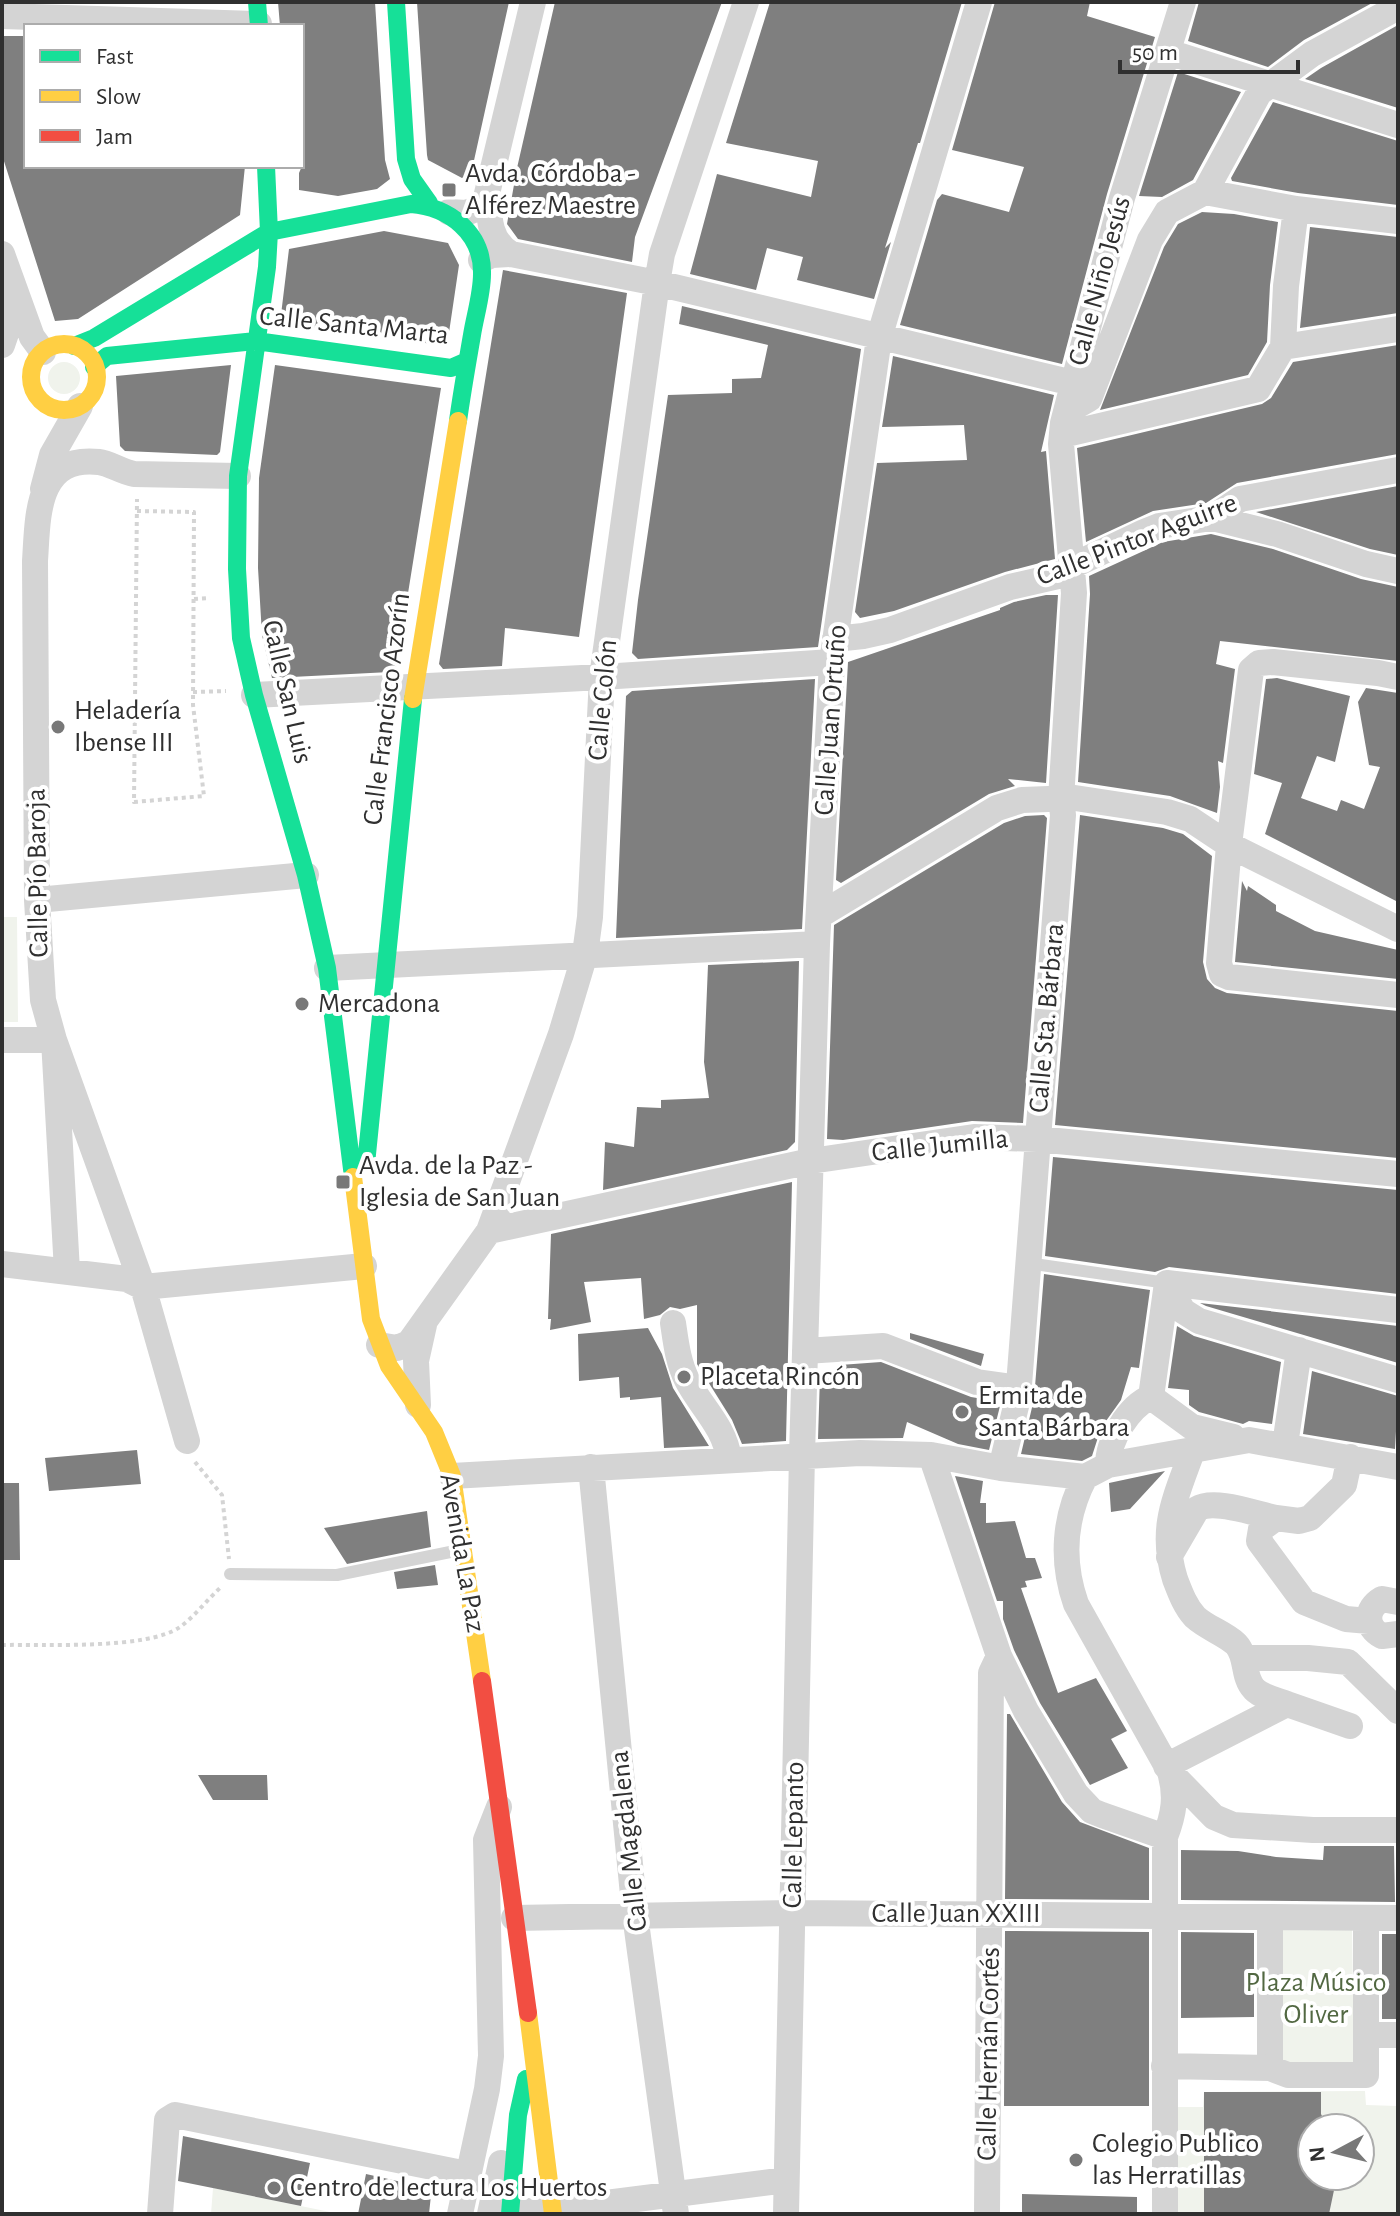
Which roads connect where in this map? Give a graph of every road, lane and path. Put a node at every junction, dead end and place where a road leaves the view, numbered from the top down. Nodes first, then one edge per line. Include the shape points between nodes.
1 (396, 2) edge
2 (533, 2) edge
3 (746, 2) edge
4 (979, 2) edge
5 (1183, 2) edge
6 (1398, 4) edge
7 (188, 11) edge
8 (2, 16) edge
9 (258, 17) edge
10 (1168, 52) junction
11 (1269, 84) junction
12 (1398, 125) edge
13 (266, 168) edge
14 (1205, 192) junction
15 (488, 194) junction
16 (439, 208) junction
17 (1296, 209) junction
18 (1398, 221) edge
19 (269, 232) junction
20 (511, 254) junction
21 (481, 260) junction
22 (5, 263) edge
23 (657, 283) junction
24 (1398, 329) edge
25 (879, 338) junction
26 (256, 341) junction
27 (74, 346) junction
28 (1283, 347) junction
29 (39, 356) junction
30 (467, 361) junction
31 (9, 365) edge
32 (94, 367) junction
33 (1073, 383) junction
34 (34, 391) junction
35 (72, 411) junction
36 (1064, 424) junction
37 (103, 462) junction
38 (1398, 470) edge
39 (238, 476) junction
40 (43, 489) junction
41 (137, 493) dead end
42 (137, 511) junction
43 (1212, 518) junction
44 (1072, 566) junction
45 (1398, 571) edge
46 (834, 650) junction
47 (602, 677) junction
48 (1398, 677) edge
49 (414, 686) junction
50 (193, 692) junction
51 (245, 693) junction
52 (1061, 799) junction
53 (1229, 845) junction
54 (306, 875) junction
55 (37, 900) junction
56 (820, 915) junction
57 (1398, 929) edge
58 (817, 944) junction
59 (585, 954) junction
60 (386, 965) junction
61 (327, 968) junction
62 (1398, 995) edge
63 (2, 1040) edge
64 (54, 1040) junction
65 (1037, 1139) junction
66 (811, 1161) junction
67 (1398, 1174) edge
68 (360, 1225) junction
69 (489, 1231) junction
70 (1027, 1263) junction
71 (2, 1264) edge
72 (364, 1266) junction
73 (67, 1271) junction
74 (1167, 1283) junction
75 (143, 1287) junction
76 (1398, 1310) edge
77 (673, 1323) dead end
78 (424, 1325) junction
79 (379, 1345) junction
80 (1299, 1350) junction
81 (805, 1351) junction
82 (1398, 1380) edge
83 (1019, 1388) junction
84 (1151, 1397) junction
85 (418, 1405) junction
86 (1249, 1440) junction
87 (187, 1441) joint
88 (1285, 1445) junction
89 (1193, 1449) junction
90 (802, 1455) junction
91 (931, 1455) junction
92 (1350, 1457) junction
93 (729, 1459) junction
94 (591, 1467) junction
95 (1398, 1467) edge
96 (1001, 1468) junction
97 (1096, 1471) junction
98 (452, 1476) junction
99 (1276, 1518) junction
100 (465, 1549) junction
101 (1169, 1557) junction
102 (230, 1574) junction
103 (1398, 1602) edge
104 (1369, 1621) junction
105 (1398, 1634) edge
106 (2, 1645) edge
107 (999, 1656) junction
108 (1244, 1658) junction
109 (1387, 1692) edge
110 (1287, 1704) junction
111 (1398, 1711) edge
112 (1350, 1726) dead end
113 (1168, 1769) junction
114 (500, 1803) junction
115 (1398, 1830) edge
116 (1165, 1837) junction
117 (792, 1913) junction
118 (990, 1914) junction
119 (635, 1915) junction
120 (1164, 1916) junction
121 (1270, 1917) junction
122 (514, 1918) junction
123 (1366, 1918) junction
124 (1398, 1918) edge
125 (1367, 2035) junction
126 (1398, 2035) edge
127 (534, 2055) junction
128 (1164, 2066) junction
129 (1270, 2068) junction
130 (518, 2115) joint
131 (467, 2174) junction
132 (786, 2180) junction
133 (674, 2204) edge
134 (504, 2211) edge
135 (553, 2212) edge
136 (160, 2214) edge
137 (460, 2214) edge
138 (786, 2214) edge
139 (987, 2214) edge
140 (1165, 2214) edge

1 - 16 main road via 406,159 412,179
2 - 15 street
3 - 23 street, Calle Colón
4 - 25 street, Calle Juan Ortuño
5 - 10 street, Calle Niño Jesús
6 - 11 street
7 - 8 street
7 - 9 street
10 - 11 street
10 - 33 street, Calle Niño Jesús
11 - 12 street
11 - 14 street via 1259,93
13 - 19 main road, Calle San Luis
14 - 17 street
14 - 36 street via 1161,218 1089,399
15 - 16 street via 477,210
15 - 20 street via 494,235
16 - 19 main road via 411,204
16 - 21 main road via 467,230
17 - 18 street
17 - 28 street
19 - 26 main road, Calle San Luis
19 - 27 main road
20 - 21 street
20 - 23 street
21 - 30 main road, Calle Francisco Azorín
22 - 29 street
22 - 31 street via 13,313
23 - 25 street
23 - 47 street, Calle Colón
24 - 28 street
25 - 33 street
25 - 46 street, Calle Juan Ortuño
26 - 30 main road, Calle Santa Marta via 451,368
26 - 32 main road, Calle Santa Marta via 107,356
26 - 39 main road, Calle San Luis
27 - 29 main road via 59,345
27 - 32 main road
28 - 36 street via 1258,389
29 - 31 main road
29 - 34 main road via 32,371
30 - 49 main road, Calle Francisco Azorín
31 - 34 main road
32 - 35 main road via 95,388
33 - 36 street, Calle Niño Jesús
34 - 35 main road via 47,406
35 - 37 street
35 - 40 street, Calle Pío Baroja
36 - 44 street, Calle Niño Jesús
37 - 39 street via 134,474
37 - 40 street via 64,469
38 - 43 street, Calle Pintor Aguirre via 1240,499
39 - 51 main road, Calle San Luis via 238,601
40 - 55 street, Calle Pío Baroja via 35,561
41 - 42 path
42 - 50 path via 194,512
42 - 50 path via 134,802 204,796
43 - 44 street, Calle Pintor Aguirre via 1159,526
43 - 45 street
44 - 46 street, Calle Pintor Aguirre via 1058,576 1010,587
44 - 52 street, Calle Sta. Bárbara
46 - 47 street, Calle Pintor Aguirre
46 - 56 street, Calle Juan Ortuño
47 - 49 street, Calle Pintor Aguirre
47 - 59 street, Calle Colón
48 - 53 street via 1273,662 1254,666
49 - 51 street, Calle Pintor Aguirre
49 - 60 main road, Calle Francisco Azorín
50 - 51 path
51 - 54 main road, Calle San Luis
52 - 53 street via 1167,812 1190,819
52 - 56 street via 1022,800 997,808
52 - 65 street, Calle Sta. Bárbara
53 - 57 street
53 - 62 street via 1222,974
54 - 55 street
54 - 61 main road, Calle San Luis
55 - 64 street, Calle Pío Baroja via 43,1000
56 - 58 street, Calle Juan Ortuño
58 - 59 street
58 - 66 street, Calle Juan Ortuño
59 - 60 street
59 - 69 street, Calle Colón
60 - 61 street
60 - 68 main road, Calle Francisco Azorín
61 - 68 main road, Calle San Luis
63 - 64 street
64 - 73 street
64 - 75 street, Calle Pío Baroja
65 - 66 street, Calle Jumilla via 974,1137
65 - 67 street, Calle Jumilla
65 - 70 street, Calle Sta. Bárbara
66 - 69 street, Calle Jumilla
66 - 81 street, Calle Juan Ortuño
68 - 72 main road, Avenida La Paz
69 - 78 street, Calle Colón
70 - 74 lane
70 - 83 street, Calle Sta. Bárbara
71 - 73 street
72 - 75 street
72 - 79 main road, Avenida La Paz
73 - 75 street via 127,1279
74 - 76 street
74 - 80 street via 1183,1311 1199,1321
74 - 84 street
75 - 87 street, Calle Pío Baroja
77 - 93 street via 680,1365 724,1437
78 - 79 street, Calle Colón via 409,1343 397,1348
78 - 85 street via 416,1361
79 - 85 main road, Avenida La Paz via 398,1382
80 - 82 street
80 - 88 street
81 - 83 street via 883,1346 977,1382
81 - 90 street, Calle Juan Ortuño
83 - 96 street, Calle Sta. Bárbara
84 - 86 street via 1192,1427
84 - 97 street via 1128,1414
85 - 98 main road, Avenida La Paz
86 - 88 street
86 - 89 street
87 - 102 path via 198,1467 222,1495
88 - 92 street
89 - 97 street
89 - 101 street via 1167,1530
90 - 91 street
90 - 93 street
90 - 117 street, Calle Lepanto
91 - 96 street
91 - 107 street
92 - 95 street
92 - 99 street via 1344,1485 1310,1518
93 - 94 street
94 - 98 street
94 - 119 street, Calle Magdalena
96 - 97 street
97 - 113 street via 1071,1508 1066,1552 1070,1586
98 - 100 main road, Avenida La Paz
99 - 101 street via 1204,1505
99 - 104 street via 1261,1529 1259,1541 1304,1602 1346,1619
100 - 102 lane via 337,1575
100 - 114 main road, Avenida La Paz
101 - 108 street via 1189,1609 1237,1645
102 - 106 path via 170,1632 126,1641
103 - 104 street via 1377,1602
104 - 105 street via 1382,1636
107 - 116 street via 1026,1711 1083,1802 1102,1815
107 - 118 street, Calle Hernán Cortés via 991,1673
108 - 109 street via 1348,1662
108 - 110 street via 1254,1689
109 - 111 street
110 - 112 street
110 - 113 street
113 - 115 street via 1214,1817 1233,1825
113 - 116 street via 1175,1797
114 - 122 main road, Avenida La Paz
114 - 131 street, Avenida La Paz via 486,1840 491,2056
116 - 120 street
117 - 118 street, Calle Juan XXIII
117 - 119 street, Calle Juan XXIII
117 - 132 street, Calle Lepanto
118 - 120 street, Calle Juan XXIII
118 - 139 street, Calle Hernán Cortés
119 - 122 street, Calle Juan XXIII
119 - 133 street, Calle Magdalena
120 - 121 street, Calle Juan XXIII
120 - 128 street
121 - 123 street, Calle Juan XXIII
121 - 129 street
122 - 127 main road, Avenida La Paz
123 - 124 street, Calle Juan XXIII
123 - 125 street
125 - 126 street
125 - 129 street via 1366,2075 1288,2075
127 - 130 main road
127 - 135 main road, Avenida La Paz
128 - 129 street
128 - 140 street
130 - 134 street via 509,2137
131 - 136 street via 175,2115 167,2120
131 - 137 street, Avenida La Paz
132 - 133 street
132 - 138 street, Calle Lepanto
133 - 135 street
134 - 135 street

